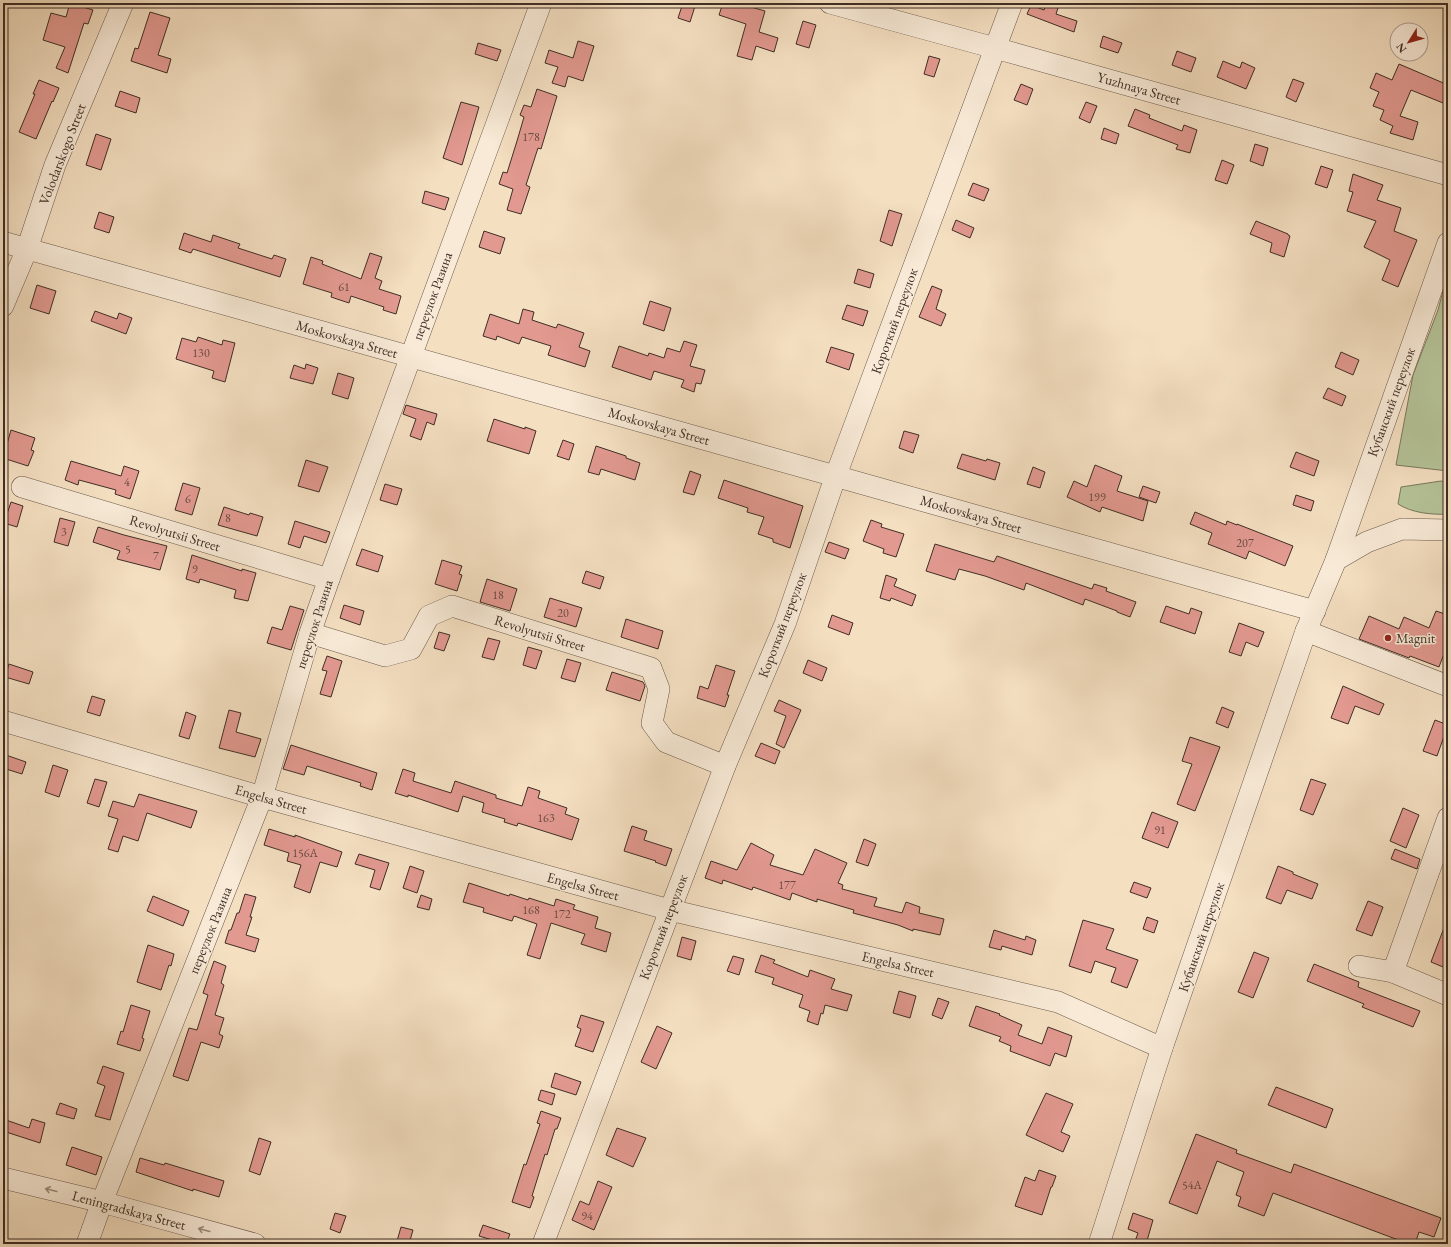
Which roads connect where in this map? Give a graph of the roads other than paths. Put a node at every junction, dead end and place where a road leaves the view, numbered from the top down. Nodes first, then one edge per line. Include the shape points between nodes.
1 (124, 3) edge
2 (541, 3) edge
3 (830, 3) edge
4 (1012, 3) edge
5 (995, 48) junction
6 (1448, 175) edge
7 (3, 242) edge
8 (1448, 243) edge
9 (26, 249) junction
10 (3, 306) edge
11 (410, 357) junction
12 (836, 475) junction
13 (22, 487) dead end
14 (1448, 530) edge
15 (1336, 560) junction
16 (329, 578) junction
17 (1315, 611) junction
18 (1306, 631) junction
19 (310, 633) junction
20 (1448, 686) edge
21 (3, 721) edge
22 (725, 766) junction
23 (262, 798) junction
24 (1448, 818) edge
25 (670, 910) junction
26 (1359, 966) dead end
27 (1393, 972) junction
28 (1448, 994) edge
29 (1162, 1048) junction
30 (3, 1178) edge
31 (102, 1202) junction
32 (87, 1244) edge
33 (255, 1244) edge
34 (543, 1244) edge
35 (1099, 1244) edge

1 - 9 street, Volodarskogo Street via 55,165
2 - 11 street, переулок Разина
3 - 5 street, Yuzhnaya Street
4 - 5 street, Короткий переулок
5 - 6 street, Yuzhnaya Street
5 - 12 street, Короткий переулок
7 - 9 street, Moskovskaya Street
8 - 15 street, Кубанский переулок
9 - 10 street, Volodarskogo Street
9 - 11 street, Moskovskaya Street
11 - 12 street, Moskovskaya Street
11 - 16 street, переулок Разина
12 - 17 street, Moskovskaya Street
12 - 22 street, Короткий переулок via 784,624
13 - 16 street, Revolyutsii Street
14 - 15 street via 1402,529 1367,542
15 - 17 street, Кубанский переулок
16 - 19 street, переулок Разина
17 - 18 street, Кубанский переулок
18 - 20 street
18 - 29 street, Кубанский переулок
19 - 22 street, Revolyutsii Street via 385,656 411,649 429,616 452,606 651,668 659,689 652,723 666,742
19 - 23 street, переулок Разина
21 - 23 street, Engelsa Street
22 - 25 street, Короткий переулок
23 - 25 street, Engelsa Street
23 - 31 street, переулок Разина
24 - 27 street
25 - 29 street, Engelsa Street via 1058,1002
25 - 34 street, Короткий переулок
26 - 27 street
27 - 28 street
29 - 35 street, Кубанский переулок
31 -> 30 street, Leningradskaya Street
31 - 32 street, переулок Разина
33 -> 31 street, Leningradskaya Street

